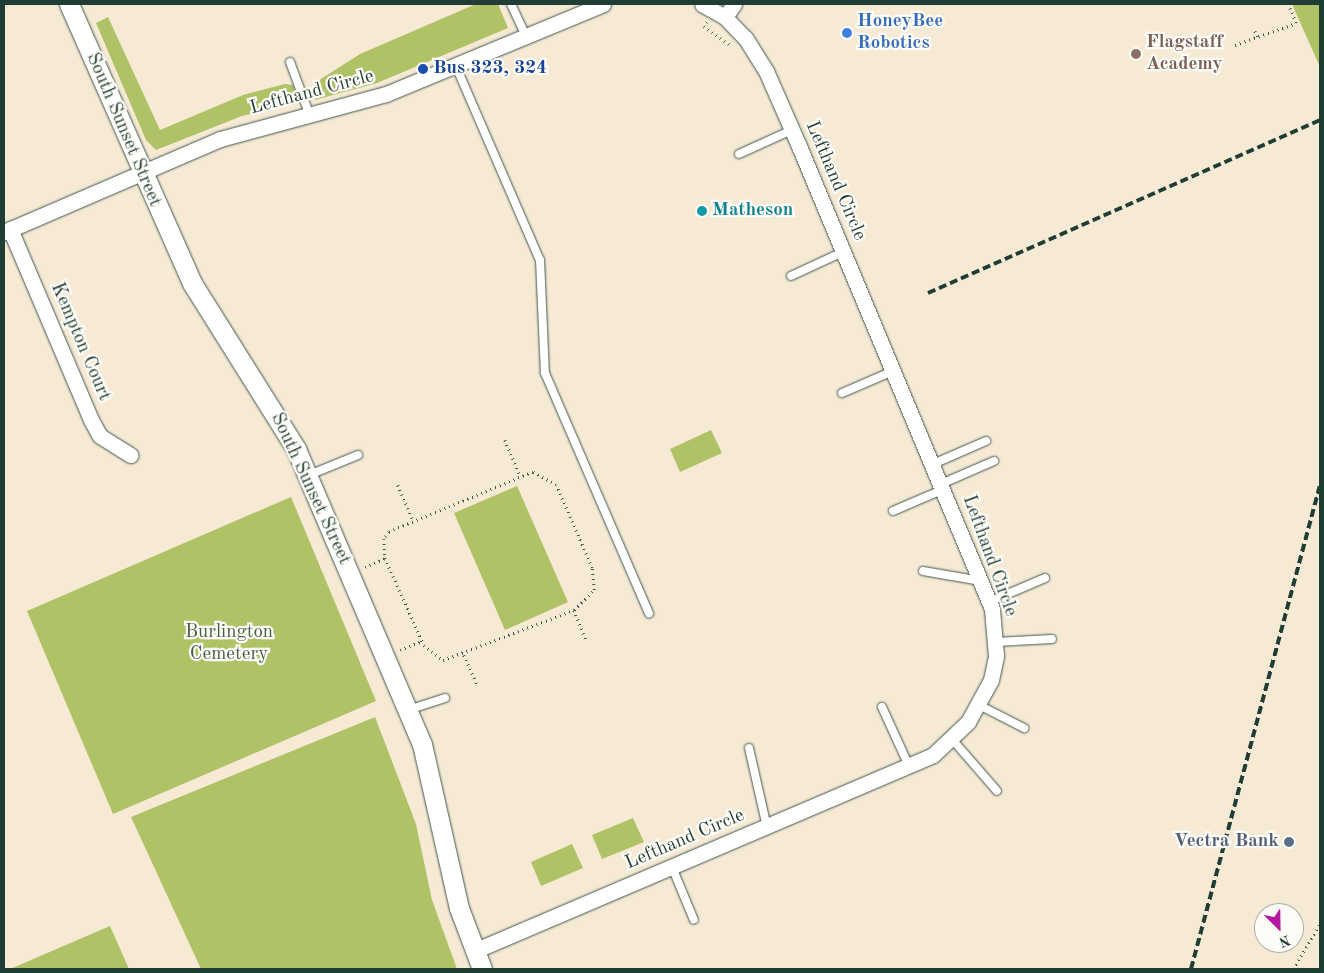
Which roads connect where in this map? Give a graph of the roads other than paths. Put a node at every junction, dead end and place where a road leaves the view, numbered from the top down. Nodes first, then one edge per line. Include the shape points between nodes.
1 (69, 4) edge
2 (511, 4) edge
3 (603, 4) edge
4 (702, 4) edge
5 (734, 4) edge
6 (725, 17) junction
7 (525, 34) junction
8 (290, 62) dead end
9 (455, 63) junction
10 (310, 116) junction
11 (792, 130) junction
12 (739, 154) dead end
13 (141, 173) junction
14 (7, 230) edge
15 (843, 252) junction
16 (791, 276) dead end
17 (893, 371) junction
18 (842, 394) dead end
19 (986, 441) dead end
20 (130, 455) dead end
21 (358, 456) dead end
22 (994, 461) dead end
23 (933, 464) junction
24 (307, 476) junction
25 (942, 487) junction
26 (893, 512) dead end
27 (923, 571) dead end
28 (1044, 578) dead end
29 (981, 581) junction
30 (989, 602) junction
31 (649, 613) dead end
32 (1052, 640) dead end
33 (996, 642) junction
34 (445, 698) dead end
35 (979, 705) junction
36 (882, 707) dead end
37 (408, 710) junction
38 (1024, 728) dead end
39 (951, 738) junction
40 (749, 748) dead end
41 (909, 766) junction
42 (998, 791) dead end
43 (767, 827) junction
44 (672, 867) junction
45 (694, 920) dead end
46 (474, 951) junction
47 (482, 969) edge

1 - 13 street, South Sunset Street
2 - 7 lane
3 - 7 street, Lefthand Circle
4 - 6 street, Lefthand Circle
5 - 6 street
6 - 11 street, Lefthand Circle via 766,71
7 - 9 street, Lefthand Circle
8 - 10 lane
9 - 10 street, Lefthand Circle via 386,94
9 - 31 lane via 540,260 545,373
10 - 13 street, Lefthand Circle via 220,139
11 - 12 lane
11 - 15 street, Lefthand Circle
13 - 14 street, Lefthand Circle
13 - 24 street, South Sunset Street via 206,308 284,425
14 - 20 street, Kempton Court via 91,420 100,436
15 - 16 lane
15 - 17 street, Lefthand Circle
17 - 18 lane
17 - 23 street, Lefthand Circle
19 - 23 lane
21 - 24 lane
22 - 25 lane
23 - 25 street, Lefthand Circle
24 - 37 street, South Sunset Street
25 - 26 lane
25 - 29 street, Lefthand Circle
27 - 29 lane
28 - 30 lane
29 - 30 street, Lefthand Circle
30 - 33 street, Lefthand Circle
32 - 33 lane
33 - 35 street, Lefthand Circle via 991,680
34 - 37 lane
35 - 38 lane
35 - 39 street, Lefthand Circle
36 - 41 lane
37 - 46 street, South Sunset Street via 422,744 449,871
39 - 41 street, Lefthand Circle via 933,755
39 - 42 lane
40 - 43 lane
41 - 43 street, Lefthand Circle
43 - 44 street, Lefthand Circle
44 - 45 lane
44 - 46 street, Lefthand Circle
46 - 47 street, South Sunset Street

